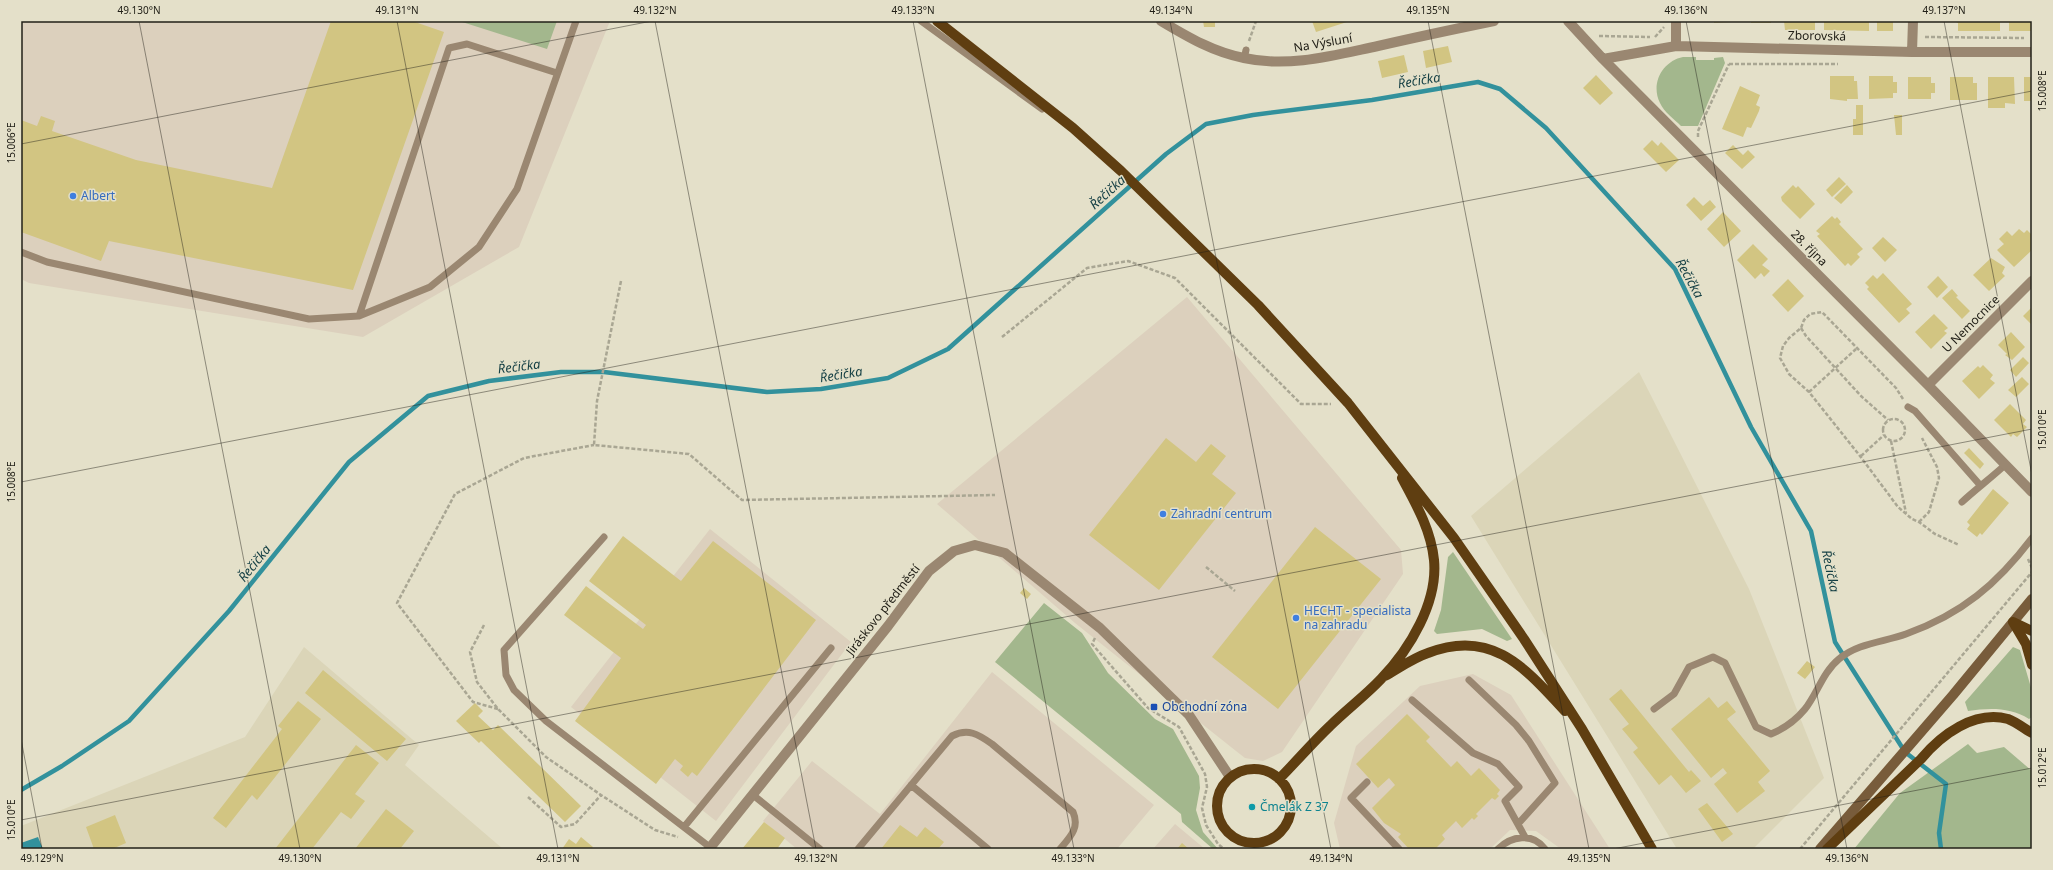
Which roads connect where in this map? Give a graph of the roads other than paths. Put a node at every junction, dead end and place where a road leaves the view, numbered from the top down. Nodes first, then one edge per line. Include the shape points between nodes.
1 (576, 21) edge
2 (921, 21) edge
3 (937, 21) edge
4 (1162, 21) edge
5 (1494, 21) edge
6 (1568, 21) edge
7 (1676, 21) edge
8 (1913, 21) edge
9 (1676, 46) junction
10 (1912, 52) junction
11 (2032, 52) edge
12 (1603, 59) junction
13 (557, 73) junction
14 (1073, 128) junction
15 (21, 252) edge
16 (2032, 281) edge
17 (359, 316) junction
18 (1928, 385) junction
19 (1908, 408) road end
20 (1386, 450) junction
21 (2005, 465) junction
22 (1980, 485) junction
23 (2032, 492) edge
24 (1962, 502) dead end
25 (604, 536) dead end
26 (2032, 538) edge
27 (2032, 599) edge
28 (2013, 622) junction
29 (2032, 631) edge
30 (830, 648) dead end
31 (2032, 665) edge
32 (1382, 678) junction
33 (1469, 680) dead end
34 (1412, 700) dead end
35 (1654, 709) dead end
36 (1582, 729) junction
37 (2032, 733) edge
38 (1230, 777) junction
39 (1279, 779) junction
40 (1367, 782) dead end
41 (911, 785) junction
42 (753, 795) junction
43 (1518, 824) junction
44 (684, 827) junction
45 (1525, 837) junction
46 (1272, 845) edge
47 (710, 848) edge
48 (820, 849) edge
49 (858, 849) edge
50 (988, 849) edge
51 (1060, 849) edge
52 (1399, 849) edge
53 (1498, 849) edge
54 (1545, 849) edge
55 (1652, 849) edge
56 (1820, 849) edge
57 (1827, 849) edge

1 - 13 lane
2 - 14 lane via 1031,102
3 - 14 main road
4 - 5 street, Na Výsluní via 1200,44 1245,54 1297,61
6 - 12 street, 28. října
7 - 9 street
8 - 10 street
9 - 10 street, Zborovská
9 - 12 street, Zborovská
10 - 11 street, Zborovská
12 - 18 street, 28. října
13 - 17 lane via 517,190 479,247 430,287
13 - 17 lane via 467,44 448,48
14 - 20 main road via 1121,171 1258,305 1348,403
15 - 17 lane via 47,262 309,319
16 - 18 street, U Nemocnice
18 - 21 street, 28. října
19 - 22 lane via 1915,411
20 - 32 main road via 1424,521 1431,541 1434,576 1429,599 1416,632
20 - 36 main road via 1454,538
21 - 22 lane
21 - 23 street, 28. října
22 - 24 lane
25 - 44 lane via 504,650 506,675 514,690 546,721
26 - 35 lane via 1995,581 1960,609 1909,633 1851,651 1837,660 1805,709 1784,728 1771,734 1756,728 1725,663 1713,657 1689,667 1674,694
27 - 28 main road
28 - 29 main road
28 - 31 main road via 2026,644
28 - 56 main road via 1953,696
30 - 44 lane
32 - 36 main road via 1426,653 1442,648 1482,647 1497,652 1526,669
32 - 39 main road via 1330,726
33 - 43 lane via 1516,725 1555,783
34 - 43 lane via 1473,753 1498,764 1520,787 1504,801
36 - 55 main road
37 - 57 main road via 2008,720 1991,718 1967,723 1950,731 1934,743 1921,759
38 - 39 main road via 1252,769 1264,770
38 - 42 street, Jiráskovo předměstí via 1189,715 1100,628 1005,553 975,545 954,551 930,571
38 - 46 main road via 1217,797 1216,809 1225,831 1234,839 1245,843
39 - 46 main road via 1289,792 1290,815 1286,826
40 - 52 lane via 1351,798
41 - 49 lane
41 - 50 lane
41 - 51 lane via 952,736 962,732 979,735 1072,812 1076,819 1074,832
42 - 47 street, Jiráskovo předměstí
42 - 48 lane
43 - 45 lane
44 - 47 lane
45 - 53 lane via 1513,839
45 - 54 lane via 1535,839

